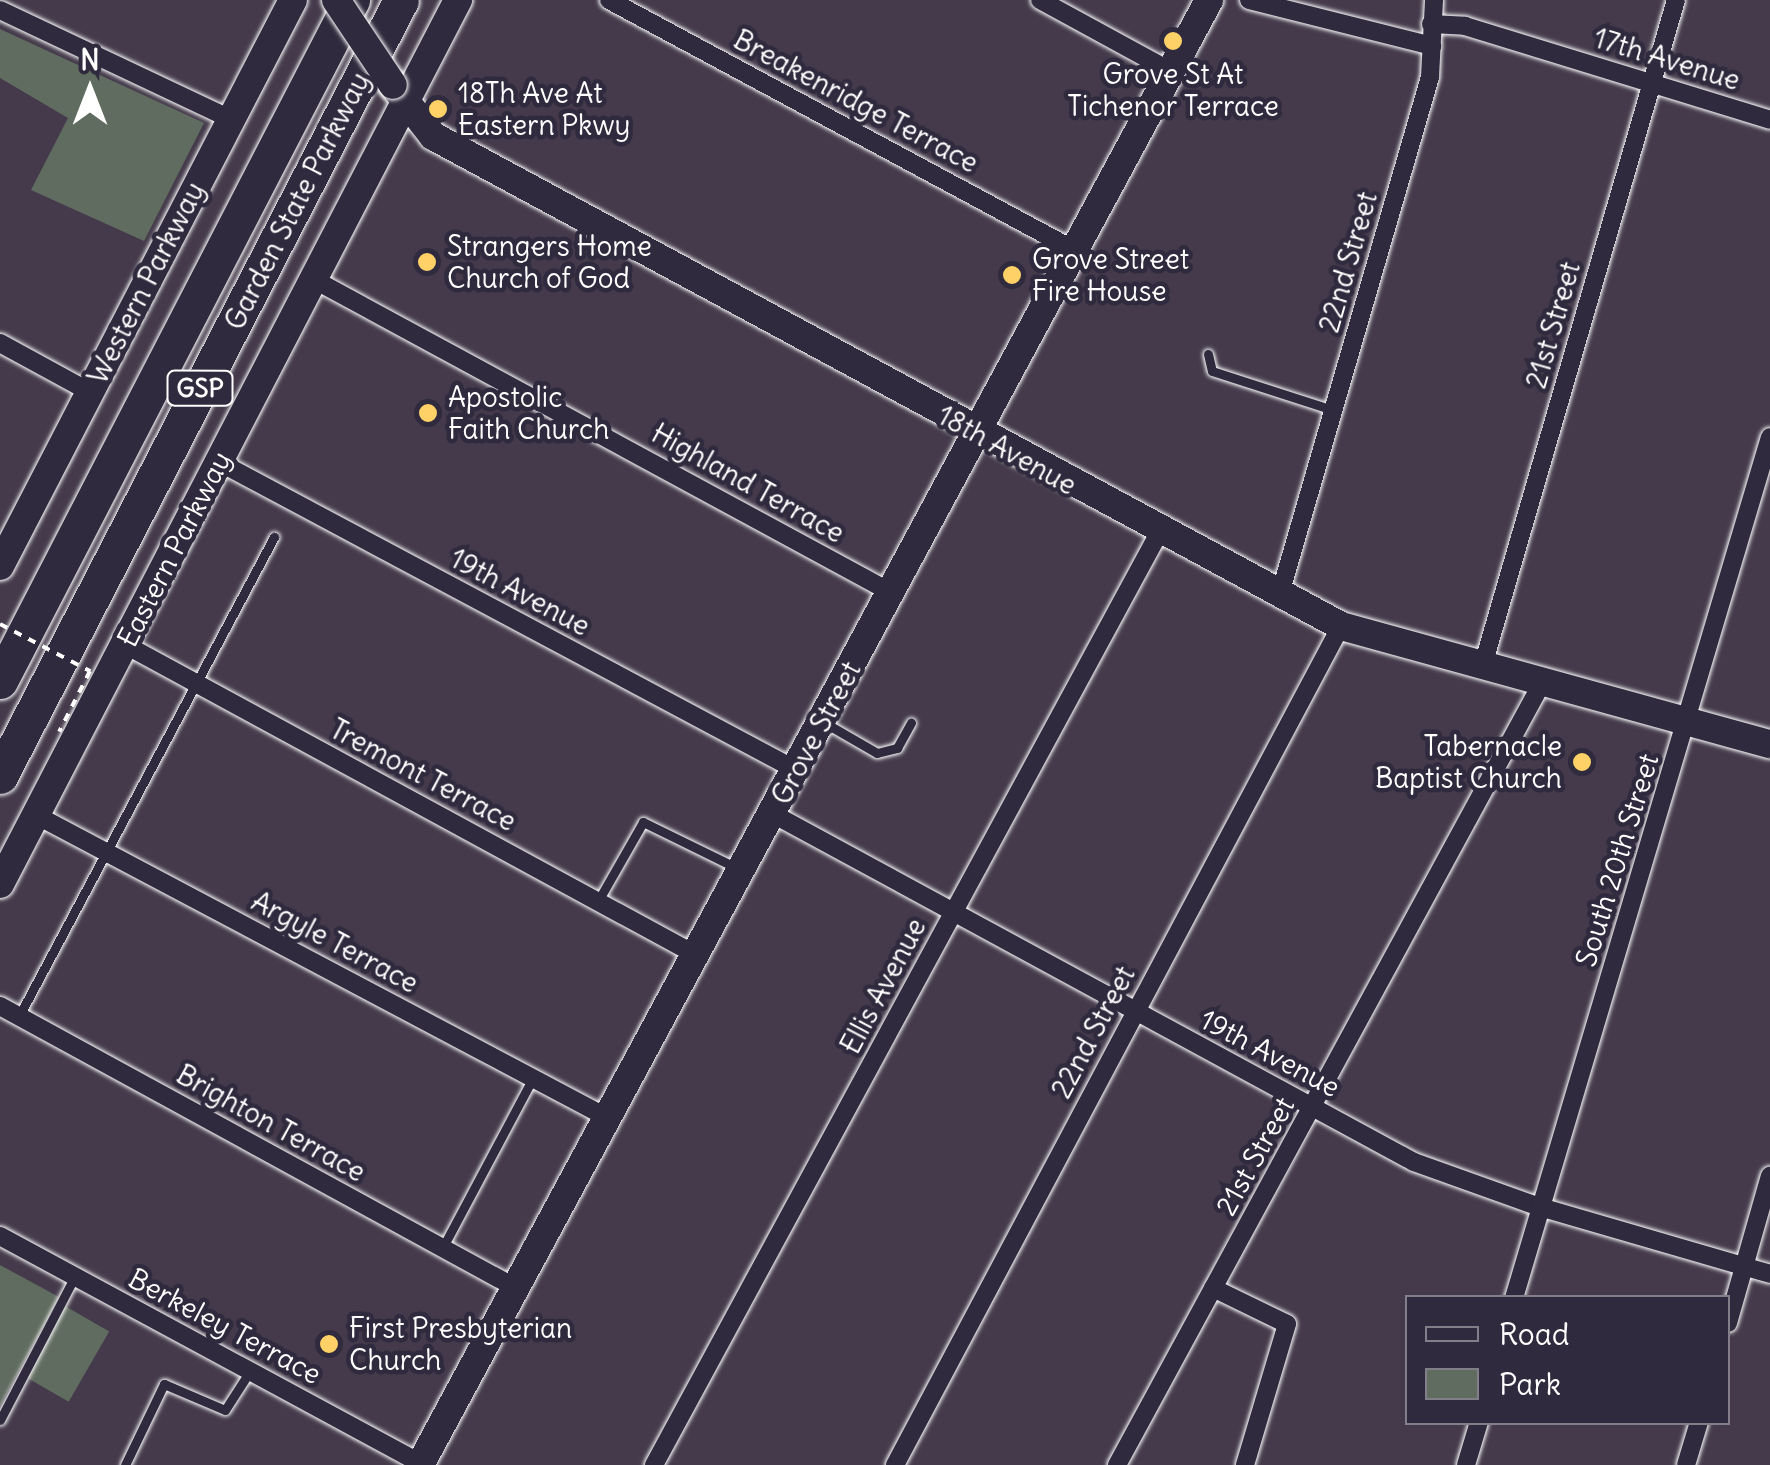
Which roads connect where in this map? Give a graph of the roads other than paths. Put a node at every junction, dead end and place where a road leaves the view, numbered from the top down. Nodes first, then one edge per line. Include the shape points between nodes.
1 (293, 0) edge
2 (336, 0) edge
3 (352, 0) edge
4 (401, 0) edge
5 (458, 0) edge
6 (610, 0) edge
7 (1040, 0) edge
8 (1210, 0) edge
9 (1249, 0) edge
10 (1434, 0) edge
11 (1676, 0) edge
12 (0, 10) edge
13 (1432, 24) junction
14 (1432, 46) junction
15 (1172, 72) junction
16 (1652, 83) junction
17 (399, 94) junction
18 (231, 119) junction
19 (1770, 120) edge
20 (1076, 252) junction
21 (314, 278) junction
22 (0, 343) edge
23 (1208, 354) dead end
24 (90, 392) junction
25 (1333, 410) junction
26 (978, 434) junction
27 (1770, 437) edge
28 (219, 462) junction
29 (1159, 533) junction
30 (274, 538) dead end
31 (0, 566) edge
32 (892, 593) junction
33 (1280, 594) junction
34 (1341, 626) junction
35 (124, 644) junction
36 (1484, 664) junction
37 (0, 681) edge
38 (1543, 681) junction
39 (194, 691) junction
40 (1688, 721) junction
41 (822, 722) junction
42 (911, 723) dead end
43 (1770, 744) edge
44 (796, 770) junction
45 (0, 776) edge
46 (772, 814) junction
47 (36, 815) junction
48 (106, 852) junction
49 (742, 871) junction
50 (0, 884) edge
51 (598, 901) junction
52 (954, 912) junction
53 (696, 955) junction
54 (0, 1006) edge
55 (1136, 1011) junction
56 (19, 1017) junction
57 (532, 1078) junction
58 (1314, 1108) junction
59 (608, 1118) junction
60 (1770, 1176) edge
61 (1540, 1207) junction
62 (0, 1236) edge
63 (443, 1247) junction
64 (1744, 1266) junction
65 (1770, 1274) edge
66 (75, 1276) junction
67 (516, 1288) junction
68 (1213, 1288) junction
69 (1515, 1295) edge
70 (1730, 1316) edge
71 (250, 1371) junction
72 (0, 1420) edge
73 (1477, 1425) edge
74 (1698, 1425) edge
75 (124, 1465) edge
76 (421, 1465) edge
77 (654, 1465) edge
78 (895, 1465) edge
79 (1117, 1465) edge
80 (1245, 1465) edge
81 (1466, 1465) edge
82 (1686, 1465) edge

1 - 18 main road, Western Parkway
2 - 17 main road, 18th Avenue, bridge
3 - 37 highway, Garden State Parkway / GSP
4 - 45 highway, Garden State Parkway / GSP
5 - 17 main road, Eastern Parkway
6 - 20 street, Breakenridge Terrace
7 - 15 street
8 - 15 main road, Grove Street
9 - 14 street
10 - 13 street, 22nd Street
11 - 16 street, 21st Street
12 - 18 street
13 - 14 street, 22nd Street
13 - 16 street, 17th Avenue via 1466,26
14 - 25 street, 22nd Street via 1430,77
15 - 20 main road, Grove Street
16 - 19 street, 17th Avenue
16 - 36 street, 21st Street
17 - 21 main road, Eastern Parkway
17 - 26 main road, 18th Avenue via 433,136
18 - 24 main road, Western Parkway
20 - 26 main road, Grove Street
21 - 28 main road, Eastern Parkway
21 - 32 street, Highland Terrace
22 - 24 street
23 - 25 lane via 1212,372
24 - 31 main road, Western Parkway
25 - 33 street, 22nd Street
26 - 29 main road, 18th Avenue
26 - 32 main road, Grove Street
27 - 40 street, South 20th Street
28 - 35 main road, Eastern Parkway
28 - 44 street, 19th Avenue
29 - 33 main road, 18th Avenue
29 - 52 street, Ellis Avenue
30 - 39 lane
32 - 41 main road, Grove Street
33 - 34 main road, 18th Avenue
34 - 36 main road, 18th Avenue
34 - 55 street, 22nd Street
35 - 39 street, Tremont Terrace
35 - 47 main road, Eastern Parkway
36 - 38 main road, 18th Avenue
38 - 40 main road, 18th Avenue
38 - 58 street, 21st Street
39 - 48 lane
39 - 51 street, Tremont Terrace
40 - 43 main road, 18th Avenue
40 - 61 street, South 20th Street
41 - 42 lane via 877,753 897,748
41 - 44 main road, Grove Street
44 - 46 main road, Grove Street
46 - 49 main road, Grove Street
46 - 52 street, 19th Avenue
47 - 48 street, Argyle Terrace
47 - 50 main road, Eastern Parkway
48 - 56 lane
48 - 57 street, Argyle Terrace
49 - 51 lane via 643,822
49 - 53 main road, Grove Street
51 - 53 street, Tremont Terrace
52 - 55 street, 19th Avenue
52 - 77 street, Ellis Avenue
53 - 59 main road, Grove Street
54 - 56 street, Brighton Terrace
55 - 58 street, 19th Avenue
55 - 78 street, 22nd Street
56 - 63 street, Brighton Terrace
57 - 59 street, Argyle Terrace
57 - 63 lane
58 - 61 street, 19th Avenue via 1414,1162
58 - 68 street, 21st Street
59 - 67 main road, Grove Street
60 - 64 street
61 - 64 street, 19th Avenue
61 - 69 street, South 20th Street
62 - 66 street, Berkeley Terrace
63 - 67 street, Brighton Terrace
64 - 65 street, 19th Avenue
64 - 70 street
66 - 71 street, Berkeley Terrace
66 - 72 lane
67 - 76 main road, Grove Street
68 - 79 street, 21st Street
68 - 80 street via 1287,1324
71 - 75 lane via 225,1410 164,1384
71 - 76 street, Berkeley Terrace
73 - 81 street
74 - 82 street

